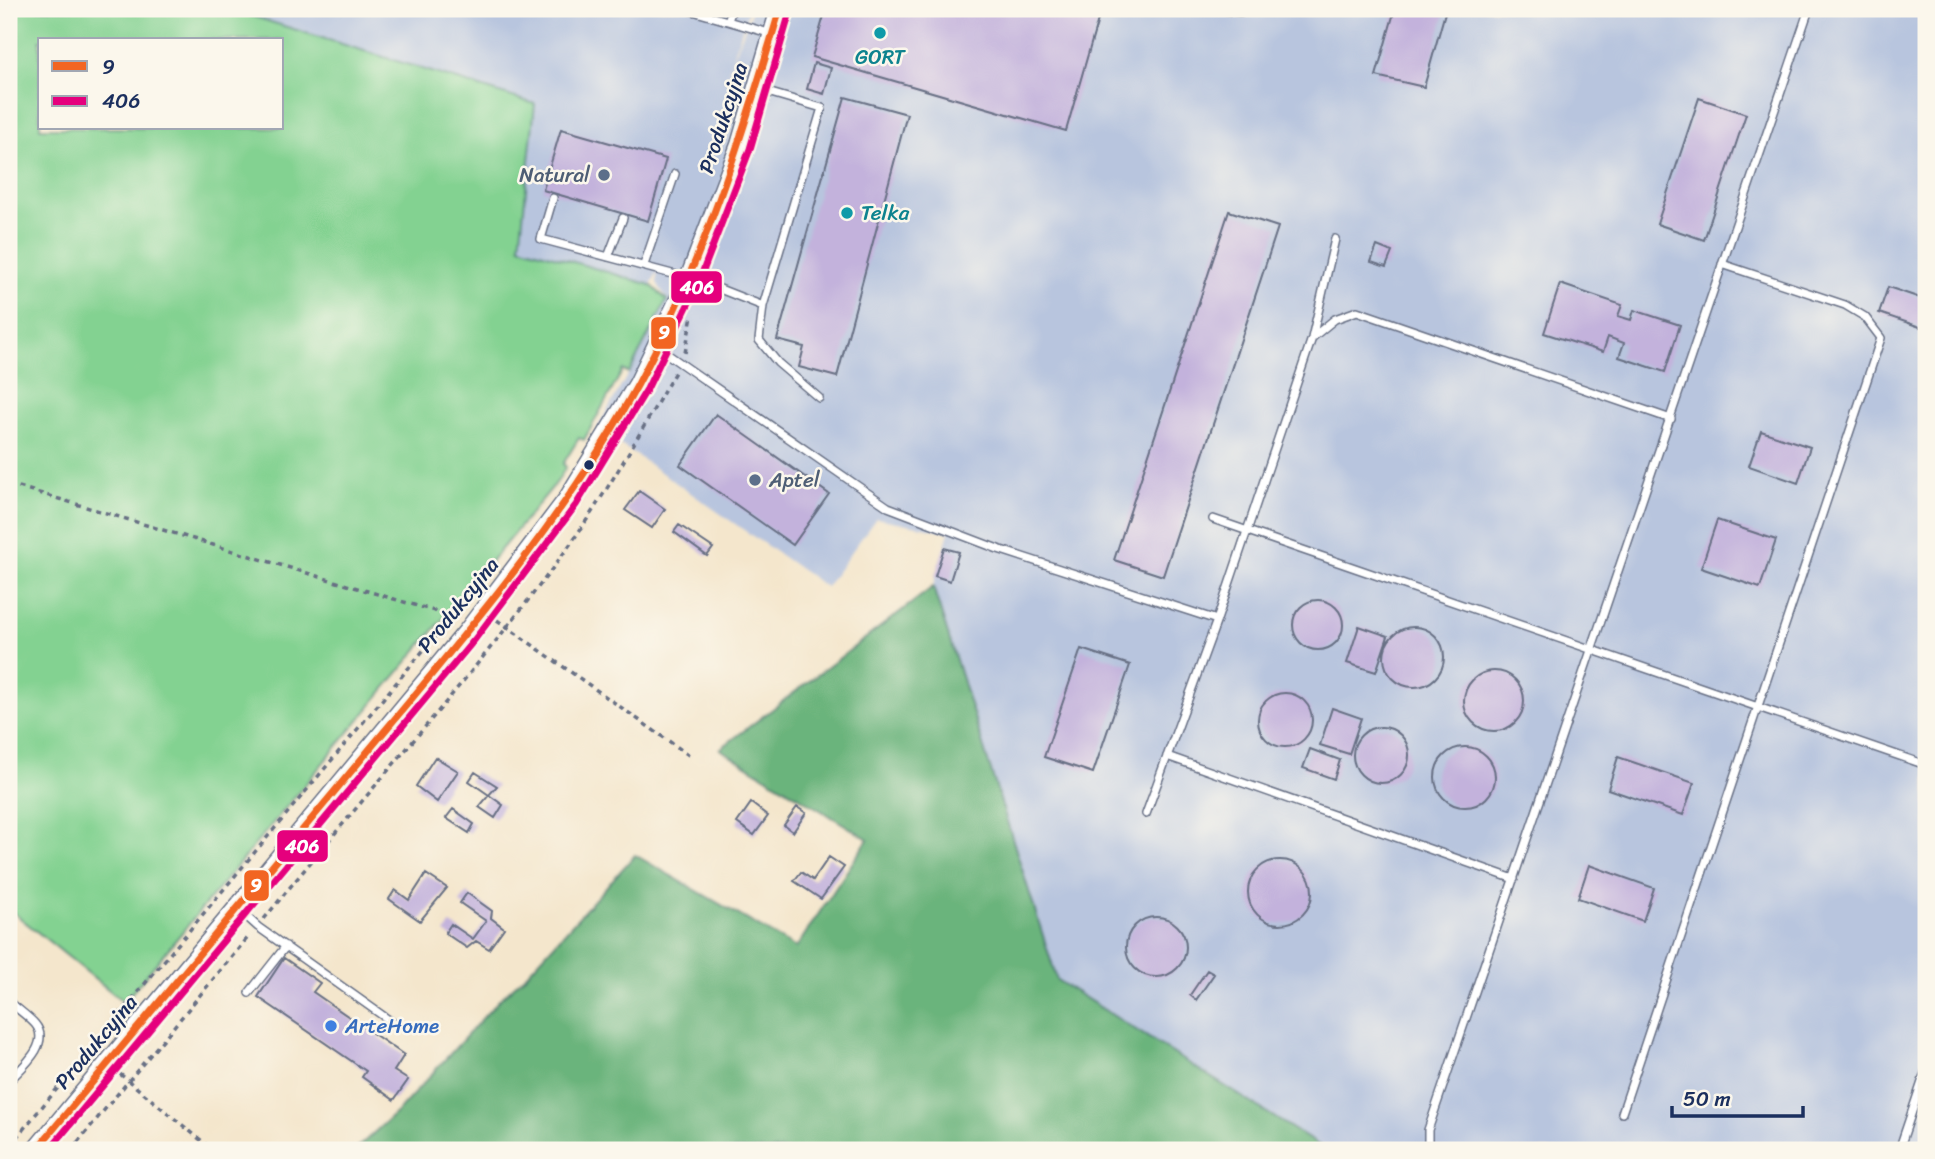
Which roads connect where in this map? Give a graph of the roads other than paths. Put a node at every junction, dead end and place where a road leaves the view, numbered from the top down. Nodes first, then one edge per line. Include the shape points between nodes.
1 (686, 9) edge
2 (732, 9) edge
3 (780, 9) edge
4 (1217, 9) edge
5 (1249, 9) edge
6 (1809, 9) edge
7 (728, 21) junction
8 (772, 34) junction
9 (756, 89) junction
10 (675, 174) dead end
11 (553, 198) dead end
12 (623, 218) dead end
13 (1335, 239) dead end
14 (608, 257) junction
15 (1722, 264) junction
16 (644, 265) junction
17 (689, 279) junction
18 (763, 306) junction
19 (1312, 338) junction
20 (656, 347) junction
21 (819, 398) dead end
22 (1671, 419) junction
23 (1213, 519) dead end
24 (1248, 532) junction
25 (1217, 620) junction
26 (1592, 651) junction
27 (1757, 707) junction
28 (1167, 756) junction
29 (1926, 765) edge
30 (1146, 814) dead end
31 (1514, 879) junction
32 (236, 908) junction
33 (286, 946) junction
34 (249, 993) dead end
35 (9, 1002) edge
36 (396, 1025) dead end
37 (1926, 1070) edge
38 (9, 1081) edge
39 (1622, 1113) dead end
40 (36, 1150) edge
41 (1428, 1150) edge
42 (1899, 1150) edge

1 - 7 lane
2 - 7 lane
3 - 8 street, Produkcyjna
4 - 5 lane
6 - 15 lane
7 - 8 lane
8 - 9 street, Produkcyjna
9 - 17 street, Produkcyjna
9 - 18 lane via 822,108
10 - 16 lane
11 - 14 lane via 541,239
12 - 14 lane
13 - 19 lane
14 - 16 lane
15 - 22 lane
15 - 27 lane via 1845,304 1865,317 1881,338
16 - 17 lane
17 - 18 lane
17 - 20 street, Produkcyjna
18 - 21 lane via 759,340
19 - 22 lane via 1335,319 1357,311
19 - 24 lane
20 - 25 lane via 888,507 949,532
20 - 32 street, Produkcyjna via 567,500 467,632
22 - 26 lane
23 - 24 lane
24 - 25 lane
24 - 26 lane
25 - 28 lane
26 - 27 lane
26 - 31 lane
27 - 29 lane
27 - 39 lane
28 - 30 lane
28 - 31 lane
31 - 41 lane via 1428,1130
32 - 33 lane
32 - 40 street, Produkcyjna
33 - 34 lane
33 - 36 lane
35 - 38 lane via 40,1034 32,1057
37 - 42 lane

